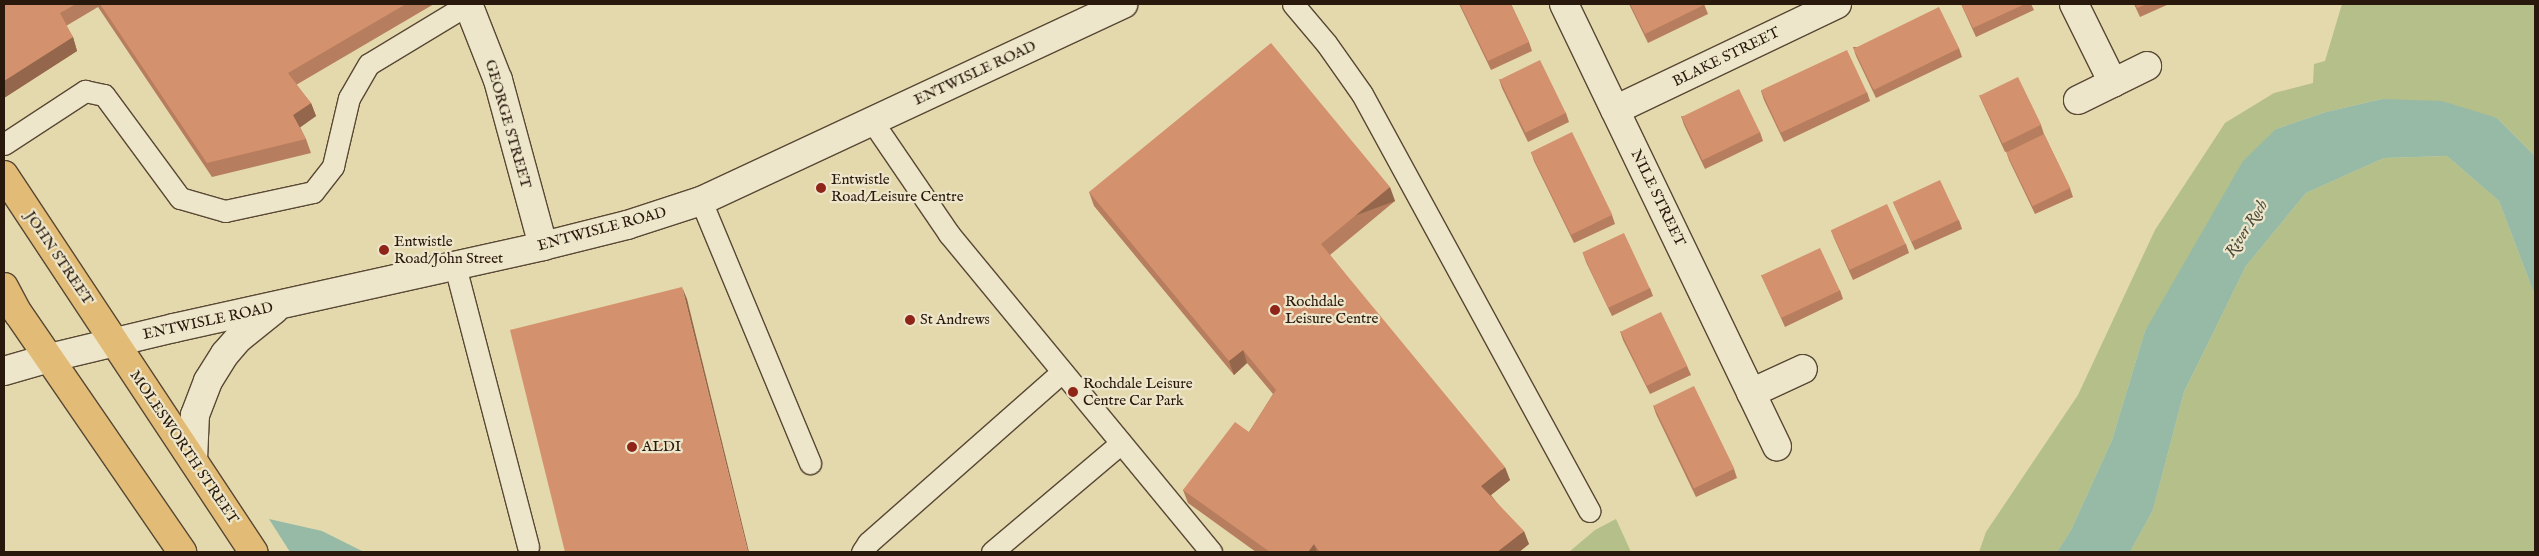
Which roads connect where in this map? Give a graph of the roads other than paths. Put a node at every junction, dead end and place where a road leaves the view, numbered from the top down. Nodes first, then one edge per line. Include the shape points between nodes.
1 (468, 4) edge
2 (1123, 4) edge
3 (1293, 4) edge
4 (1564, 4) edge
5 (1837, 4) edge
6 (2074, 4) edge
7 (2147, 66) dead end
8 (2113, 83) junction
9 (2078, 100) dead end
10 (1615, 110) junction
11 (872, 121) junction
12 (4, 144) edge
13 (4, 175) edge
14 (701, 201) junction
15 (543, 246) junction
16 (455, 266) junction
17 (4, 287) edge
18 (281, 304) junction
19 (114, 341) junction
20 (48, 358) junction
21 (1803, 369) dead end
22 (4, 371) edge
23 (1062, 372) junction
24 (1752, 393) junction
25 (1121, 443) junction
26 (1777, 446) dead end
27 (193, 460) junction
28 (810, 463) dead end
29 (1589, 511) dead end
30 (528, 547) dead end
31 (182, 552) edge
32 (254, 552) edge
33 (862, 552) edge
34 (992, 552) edge
35 (1211, 552) edge

1 - 12 lane via 369,64 349,98 333,166 313,192 225,211 180,198 104,95 85,91
1 - 15 main road, GEORGE STREET via 498,80
2 - 11 main road, ENTWISLE ROAD
3 - 29 lane via 1362,94
4 - 10 main road, NILE STREET
5 - 10 main road, BLAKE STREET
6 - 8 main road
7 - 8 main road
8 - 9 main road
10 - 24 main road, NILE STREET
11 - 14 main road, ENTWISLE ROAD
11 - 23 lane via 949,234
13 - 19 main road, JOHN STREET
14 - 15 main road, ENTWISLE ROAD via 627,225
14 - 28 lane
15 - 16 main road, ENTWISLE ROAD
16 - 18 main road, ENTWISLE ROAD
16 - 30 lane
17 - 20 main road
18 - 19 main road, ENTWISLE ROAD
18 - 27 main road via 239,338 208,381 195,415
19 - 20 main road, ENTWISLE ROAD
19 - 27 main road, MOLESWORTH STREET
20 - 22 main road, ENTWISLE ROAD
20 - 31 main road
21 - 24 main road
23 - 25 lane
23 - 33 lane via 868,543
24 - 26 main road, NILE STREET
25 - 34 lane
25 - 35 lane
27 - 32 main road, MOLESWORTH STREET

